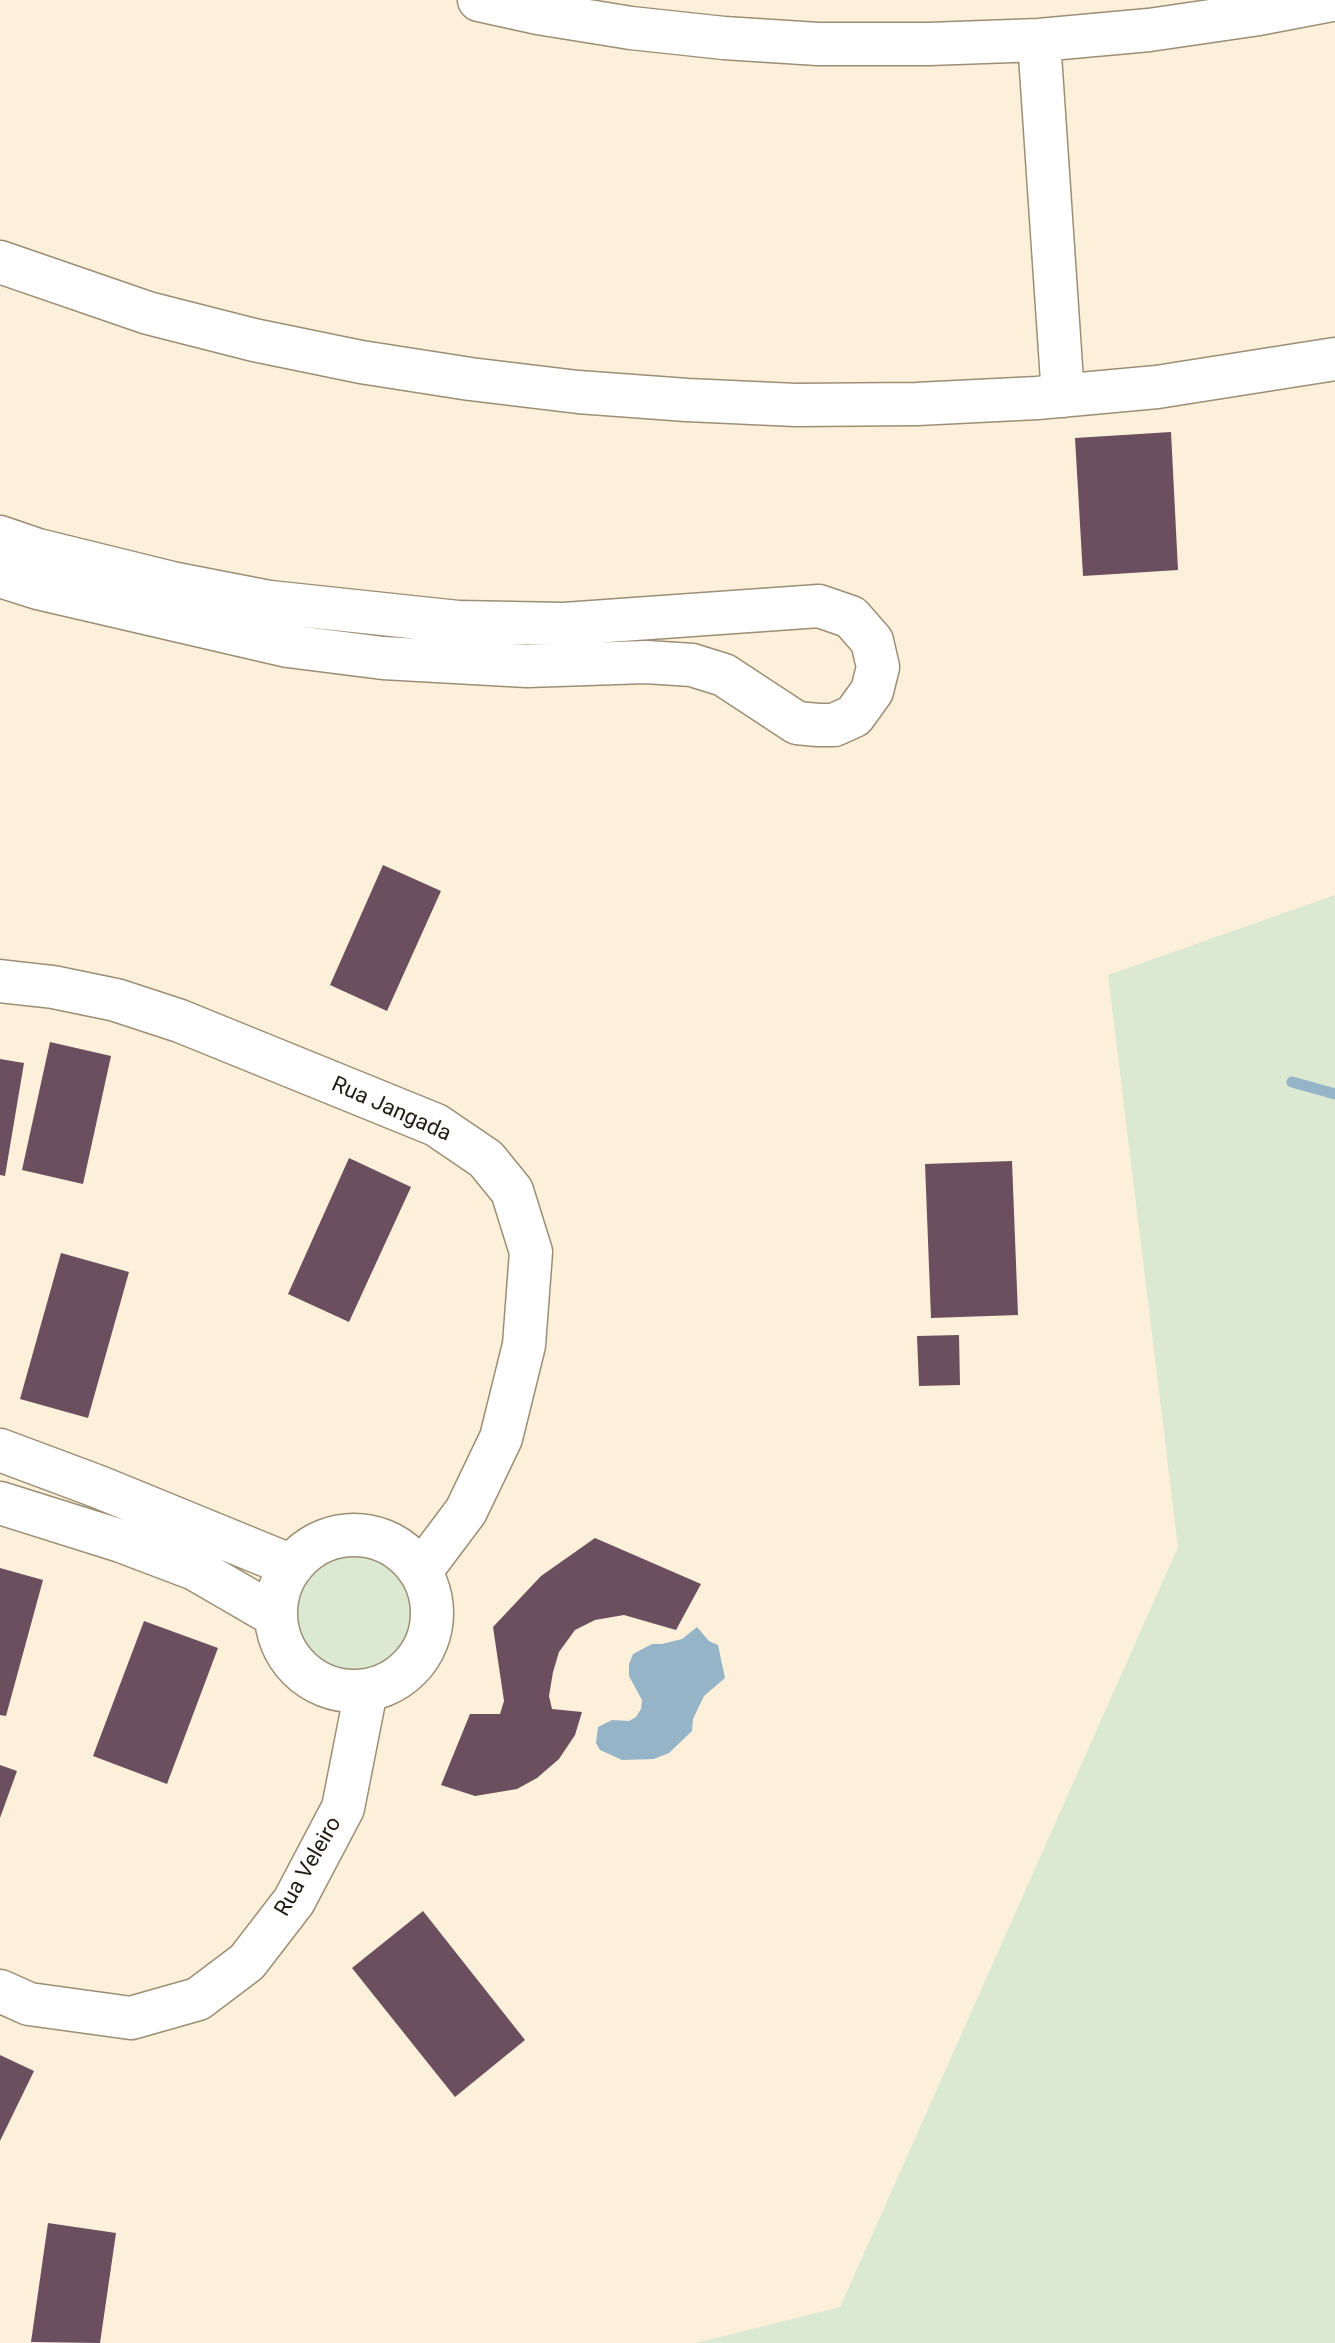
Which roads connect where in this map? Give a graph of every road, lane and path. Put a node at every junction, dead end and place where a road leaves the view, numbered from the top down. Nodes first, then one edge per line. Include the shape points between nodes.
1 (479, 0) edge
2 (1332, 0) edge
3 (1039, 40) junction
4 (0, 262) edge
5 (1335, 359) edge
6 (1063, 396) junction
7 (0, 537) edge
8 (0, 576) edge
9 (0, 981) edge
10 (0, 1450) edge
11 (0, 1503) edge
12 (292, 1566) junction
13 (421, 1571) junction
14 (276, 1616) junction
15 (366, 1691) junction
16 (0, 1991) edge

1 - 3 street via 631,28 724,38 818,44
2 - 3 street via 1149,30
3 - 6 street
4 - 6 street via 148,313 224,332 470,379 578,392 796,405
5 - 6 street
7 - 8 street via 157,579 270,602 458,622 564,624 819,606 851,617 872,641 878,667 872,691 854,716 834,725 797,723 724,675 692,665 527,666 288,646
9 - 13 street, Rua Jangada via 116,1000 180,1021 436,1125 486,1159 512,1191 531,1252 524,1345 501,1438 466,1511
10 - 12 street
11 - 14 street via 195,1569
12 - 13 street via 332,1538 358,1534 404,1552
12 - 14 street via 280,1589
13 - 15 street via 431,1595 426,1645 412,1667 391,1683
14 - 15 street via 282,1641 305,1673 339,1691
15 - 16 street, Rua Veleiro via 343,1808 294,1901 247,1962 198,1999 131,2018 29,2004

